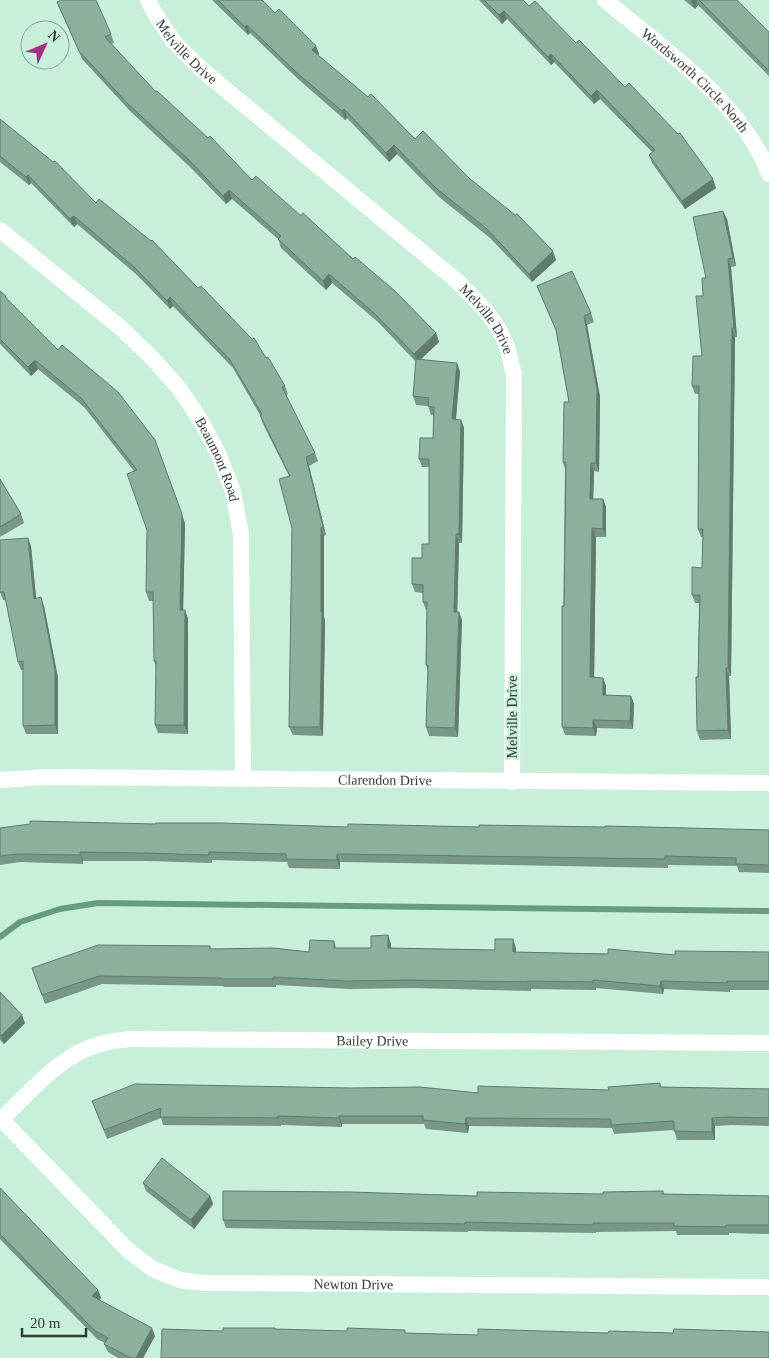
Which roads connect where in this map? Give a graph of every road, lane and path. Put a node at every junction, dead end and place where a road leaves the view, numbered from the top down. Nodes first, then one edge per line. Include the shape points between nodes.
1 (148, 0) edge
2 (605, 0) edge
3 (769, 174) edge
4 (0, 230) edge
5 (243, 778) junction
6 (0, 780) edge
7 (512, 782) junction
8 (769, 783) edge
9 (769, 1043) edge
10 (1, 1119) edge
11 (769, 1287) edge

1 - 7 street, Melville Drive via 173,42 201,69 457,281 478,301 506,345 514,374
2 - 3 street, Wordsworth Circle North via 701,80 731,110 752,140
4 - 5 street, Beaumont Road via 121,328 152,358 179,388 219,455 233,492 241,534
5 - 6 street, Clarendon Drive via 46,777
5 - 7 street, Clarendon Drive
7 - 8 street, Clarendon Drive
9 - 10 street, Bailey Drive via 131,1038 99,1044 78,1053 55,1068
10 - 11 street, Newton Drive via 129,1251 153,1269 180,1280 214,1283

